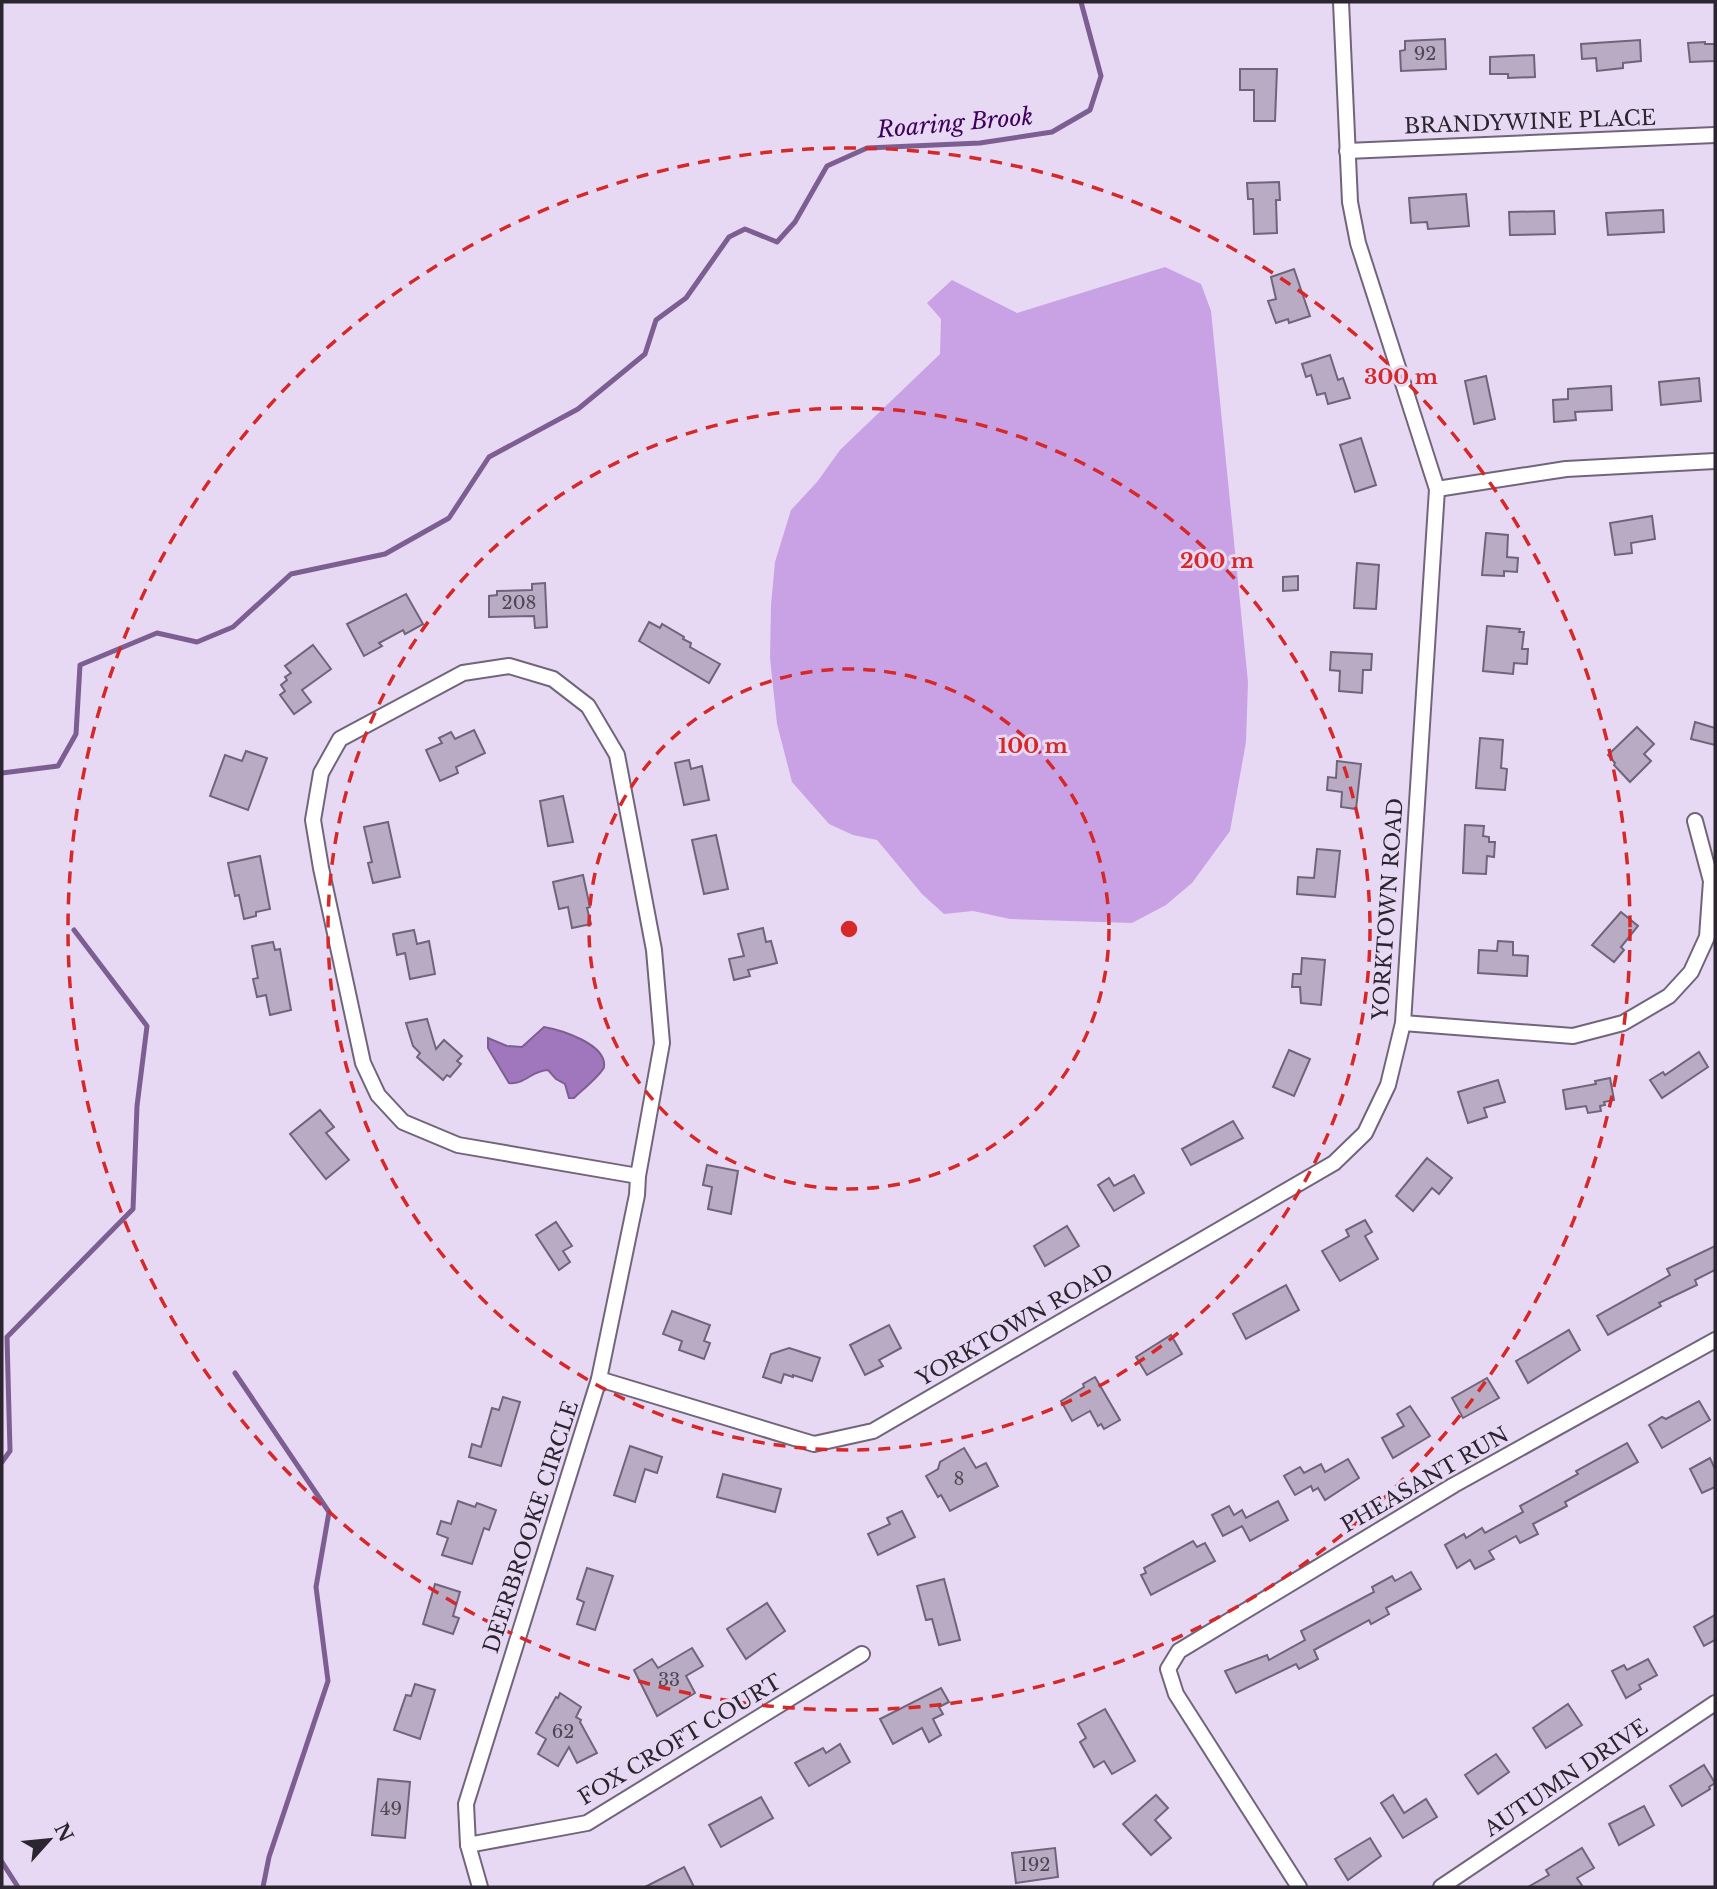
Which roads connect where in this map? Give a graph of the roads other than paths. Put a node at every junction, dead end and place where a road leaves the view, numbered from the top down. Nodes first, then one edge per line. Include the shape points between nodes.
1 (1341, 2) edge
2 (1715, 135) edge
3 (1347, 151) junction
4 (1715, 461) edge
5 (1437, 489) junction
6 (1695, 821) dead end
7 (1403, 1023) junction
8 (638, 1175) junction
9 (1715, 1340) edge
10 (599, 1379) junction
11 (862, 1654) dead end
12 (1715, 1703) edge
13 (468, 1845) junction
14 (480, 1887) edge
15 (1299, 1887) edge
16 (1441, 1887) edge

1 - 3 street, YORKTOWN ROAD
2 - 3 street, BRANDYWINE PLACE
3 - 5 street, YORKTOWN ROAD via 1358,243
4 - 5 street via 1566,469
5 - 7 street, YORKTOWN ROAD
6 - 7 street via 1711,881 1707,937 1691,972 1669,996 1623,1023 1573,1036
7 - 10 street, YORKTOWN ROAD via 1388,1085 1366,1133 1334,1163 873,1431 814,1444
8 - 8 street, DEERBROOKE CIRCLE via 457,1145 403,1122 378,1095 363,1063 313,820 321,773 340,739 463,673 509,666 553,679 588,706 617,755 654,950 662,1044
8 - 10 street, DEERBROOKE CIRCLE via 638,1195
9 - 15 street, PHEASANT RUN via 1406,1514 1179,1651 1168,1669 1177,1694
10 - 13 street, DEERBROOKE CIRCLE via 466,1804
11 - 13 street, FOX CROFT COURT via 587,1823
12 - 16 street, AUTUMN DRIVE
13 - 14 street, DEERBROOKE CIRCLE

